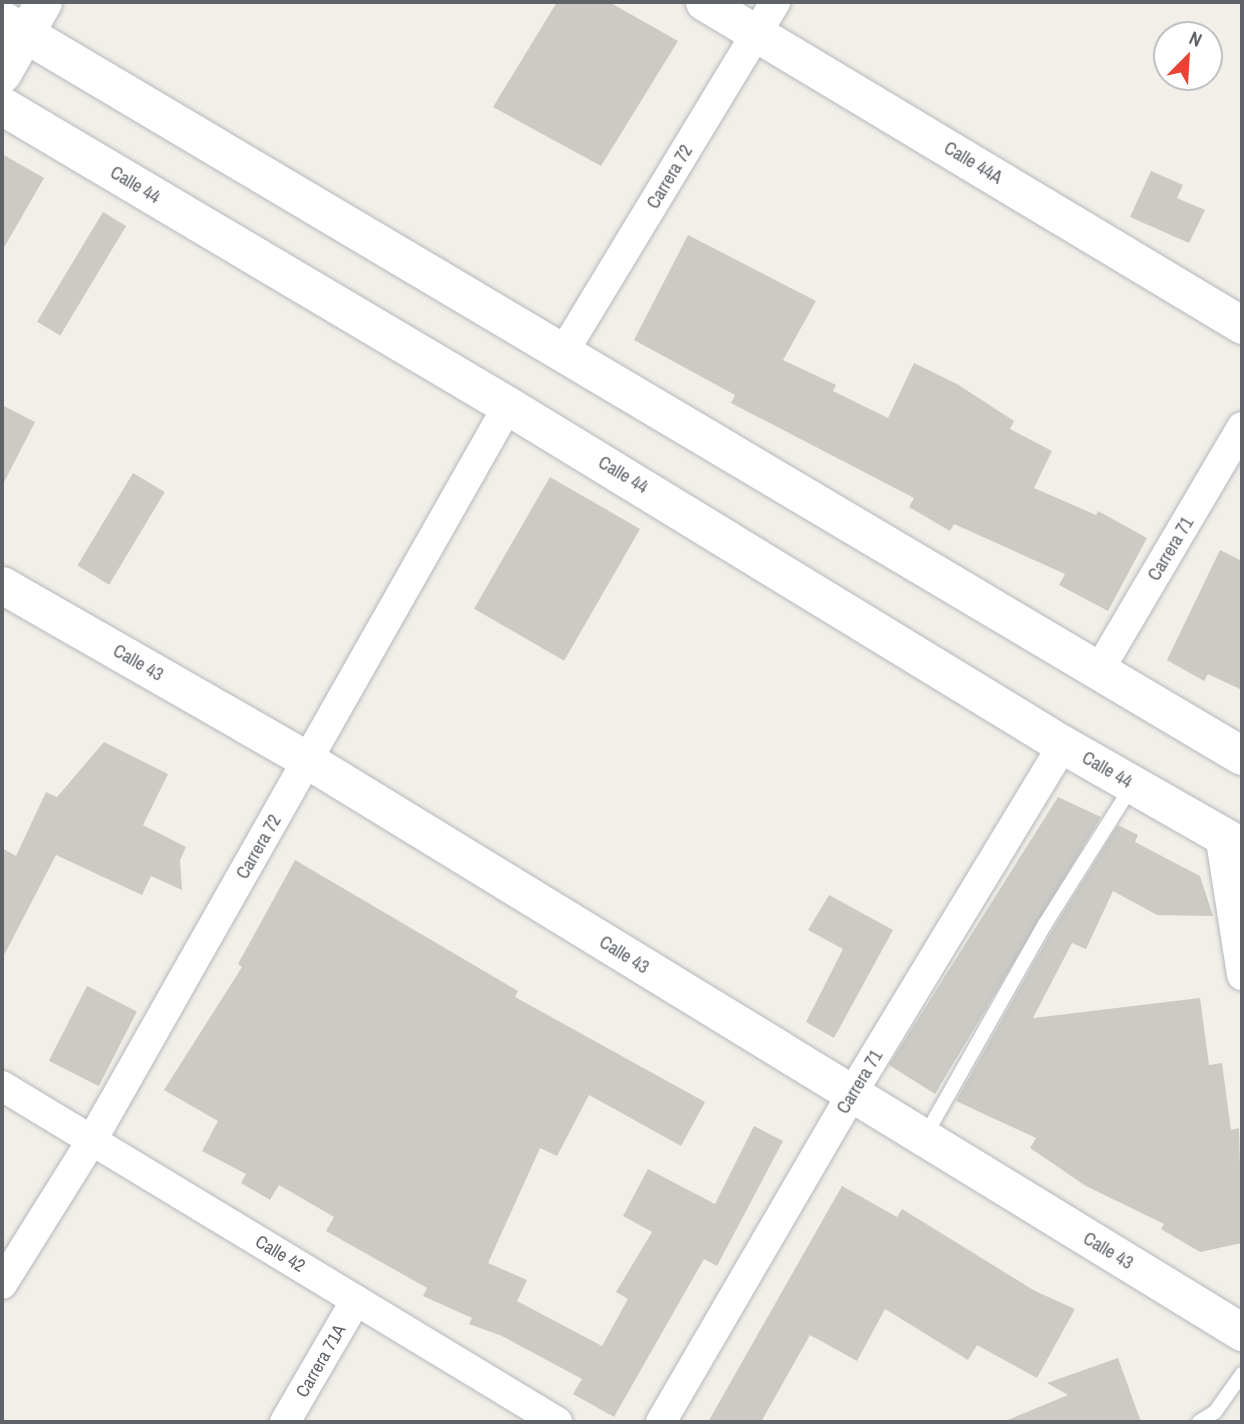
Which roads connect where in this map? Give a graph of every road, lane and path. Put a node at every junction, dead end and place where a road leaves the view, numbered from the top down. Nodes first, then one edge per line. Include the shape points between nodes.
1 (704, 2) edge
2 (775, 2) edge
3 (23, 18) edge
4 (756, 34) junction
5 (2, 74) edge
6 (2, 106) edge
7 (1242, 325) edge
8 (564, 351) junction
9 (508, 406) junction
10 (1242, 427) edge
11 (2, 585) edge
12 (1099, 670) junction
13 (1063, 745) junction
14 (1242, 756) edge
15 (309, 761) junction
16 (1133, 784) junction
17 (1231, 840) edge
18 (1242, 975) edge
19 (2, 1086) edge
20 (851, 1095) junction
21 (92, 1140) junction
22 (923, 1141) junction
23 (2, 1284) edge
24 (356, 1300) junction
25 (1242, 1332) edge
26 (1242, 1374) edge
27 (285, 1422) edge
28 (557, 1422) edge
29 (661, 1422) edge
30 (1199, 1422) edge

1 - 4 street, Calle 44A
2 - 4 street, Carrera 72
3 - 5 street
3 - 8 main road
4 - 7 street, Calle 44A
4 - 8 street, Carrera 72
6 - 9 main road, Calle 44
8 - 12 main road
9 - 13 main road, Calle 44
9 - 15 street, Carrera 72
10 - 12 street, Carrera 71
11 - 15 street, Calle 43
12 - 14 main road
13 - 16 main road, Calle 44
13 - 20 street, Carrera 71
15 - 20 street, Calle 43
15 - 21 street, Carrera 72
16 - 17 main road, Calle 44
16 - 22 lane via 1045,924
17 - 18 street
19 - 21 street, Calle 42
20 - 22 street, Calle 43
20 - 29 street, Carrera 71
21 - 23 street, Carrera 72
21 - 24 street, Calle 42
22 - 25 street, Calle 43
24 - 27 street, Carrera 71A
24 - 28 street, Calle 42
26 - 30 lane via 1215,1412

